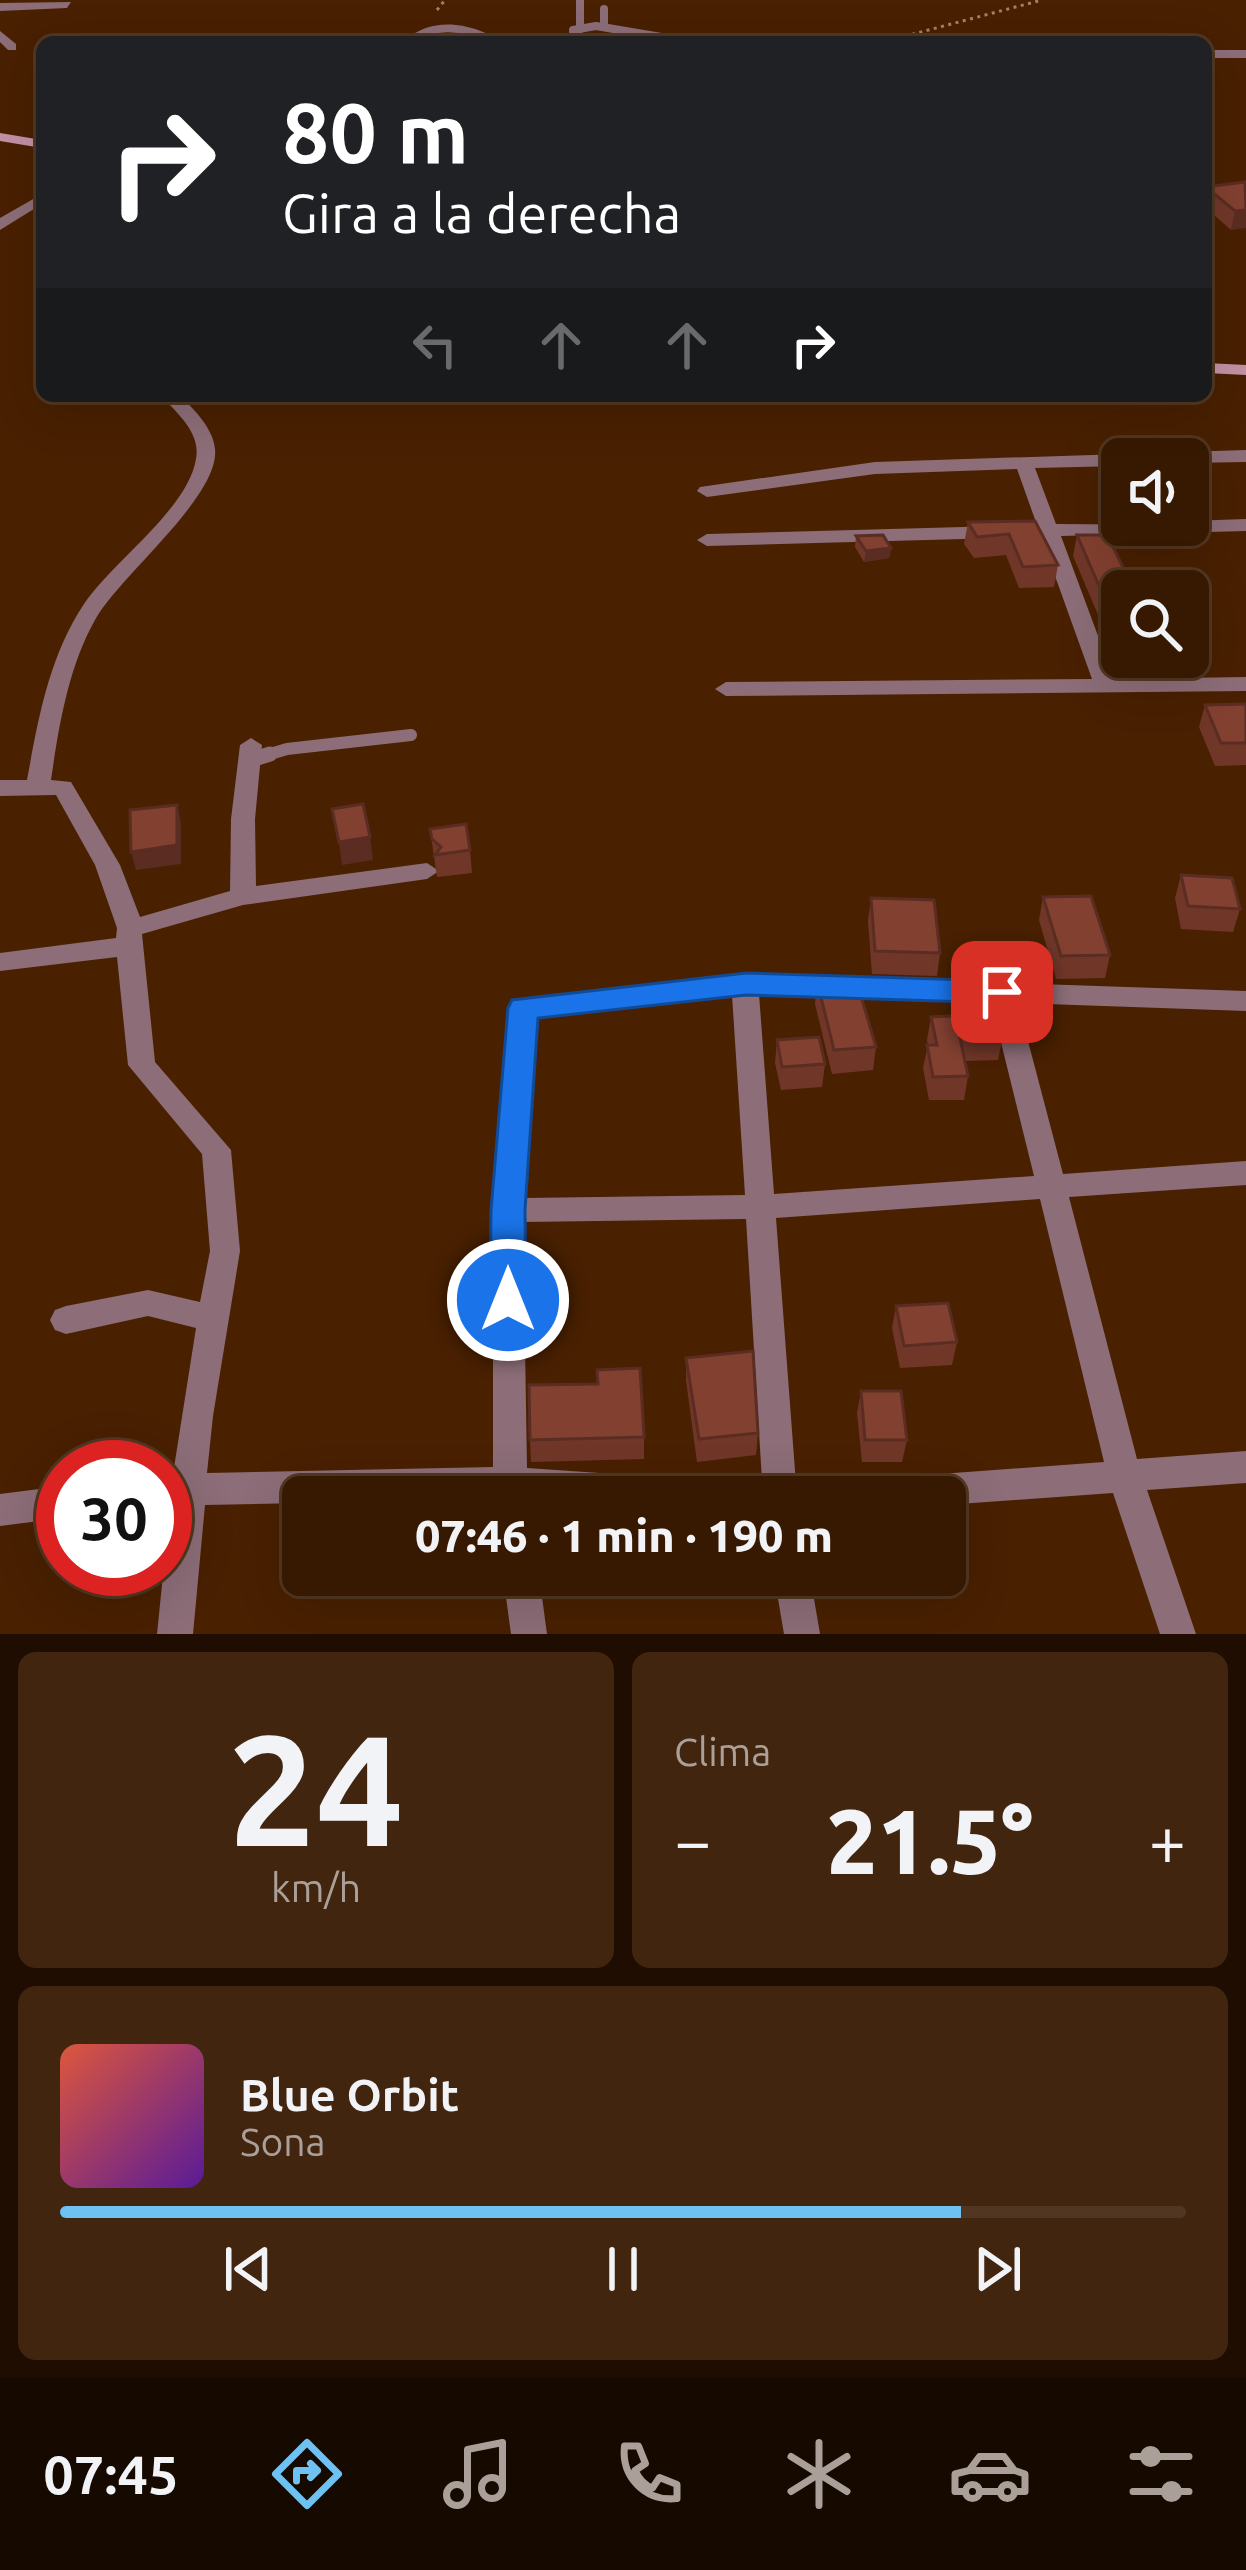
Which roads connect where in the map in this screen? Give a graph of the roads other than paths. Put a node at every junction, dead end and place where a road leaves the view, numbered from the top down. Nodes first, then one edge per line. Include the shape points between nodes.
1 (580, 0) edge
2 (67, 4) dead end
3 (0, 7) edge
4 (604, 9) dead end
5 (604, 27) junction
6 (580, 29) junction
7 (0, 35) edge
8 (416, 36) edge
9 (484, 36) edge
10 (572, 36) edge
11 (657, 36) edge
12 (12, 47) dead end
13 (1212, 54) edge
14 (1246, 54) edge
15 (0, 137) edge
16 (36, 143) edge
17 (36, 203) edge
18 (0, 225) edge
19 (1212, 368) edge
20 (1246, 370) edge
21 (176, 402) edge
22 (1246, 456) edge
23 (1209, 457) edge
24 (1101, 461) edge
25 (1024, 463) junction
26 (707, 490) dead end
27 (1246, 525) edge
28 (1048, 529) junction
29 (707, 540) dead end
30 (1246, 684) edge
31 (1106, 686) junction
32 (726, 689) dead end
33 (412, 735) dead end
34 (249, 753) joint
35 (0, 788) edge
36 (38, 788) junction
37 (427, 871) dead end
38 (243, 896) junction
39 (130, 937) junction
40 (0, 962) edge
41 (746, 984) junction
42 (1002, 992) junction
43 (1246, 1000) edge
44 (1246, 1173) edge
45 (1051, 1183) junction
46 (758, 1207) junction
47 (508, 1210) junction
48 (66, 1319) dead end
49 (214, 1319) junction
50 (190, 1440) edge
51 (1246, 1467) edge
52 (509, 1476) edge
53 (778, 1476) edge
54 (1125, 1477) junction
55 (966, 1488) edge
56 (192, 1489) edge
57 (282, 1489) edge
58 (36, 1505) edge
59 (0, 1510) edge
60 (176, 1596) edge
61 (524, 1596) edge
62 (796, 1596) edge
63 (175, 1634) edge
64 (530, 1634) edge
65 (802, 1634) edge
66 (1178, 1634) edge

1 - 6 lane
2 - 3 street
4 - 5 lane
5 - 6 lane
5 - 11 lane
6 - 10 lane
7 - 12 street
8 - 9 lane via 447,29
13 - 14 street
15 - 16 street
17 - 18 street
19 - 20 street
21 - 36 street via 203,431 206,464 91,608 52,704
22 - 23 street
24 - 25 street
25 - 26 street via 875,468
25 - 28 street
27 - 28 street
28 - 29 street
28 - 31 street
30 - 31 street
31 - 32 street
33 - 34 lane
34 - 38 street
35 - 36 street
36 - 39 street via 63,787 107,866
37 - 38 street
38 - 39 street
39 - 40 street
39 - 49 street via 142,1065 216,1150 225,1251
41 - 42 street
41 - 46 street
41 - 47 street via 523,1008
42 - 43 street
42 - 45 street
44 - 45 street
45 - 46 street
45 - 54 street
46 - 47 street
46 - 53 street
47 - 52 street
48 - 49 street via 166,1294
49 - 50 street
51 - 54 street
54 - 55 street
54 - 66 street
56 - 57 street
58 - 59 street
60 - 63 street
61 - 64 street
62 - 65 street

